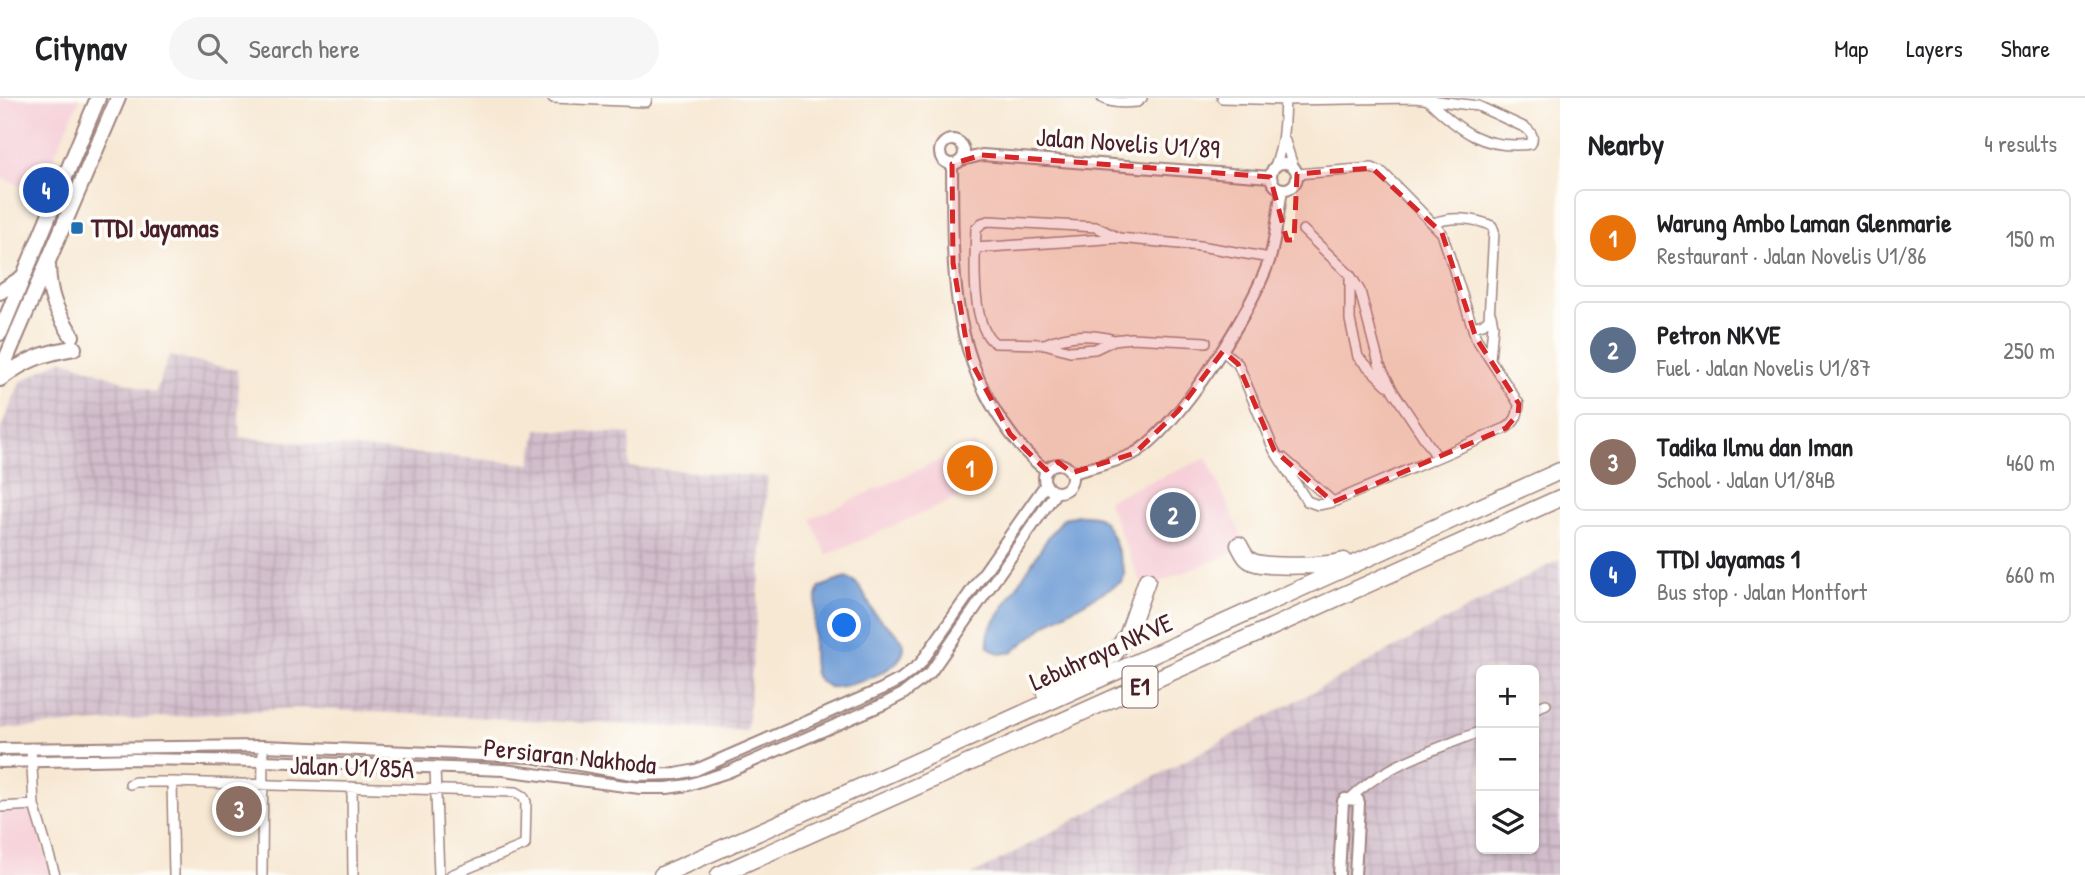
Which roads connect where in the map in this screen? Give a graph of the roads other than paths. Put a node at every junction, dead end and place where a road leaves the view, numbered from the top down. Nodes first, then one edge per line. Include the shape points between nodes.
1 (98, 98) edge
2 (118, 98) edge
3 (553, 98) edge
4 (1102, 98) edge
5 (1142, 98) edge
6 (1222, 98) edge
7 (601, 99) edge
8 (1285, 99) edge
9 (647, 100) edge
10 (1429, 101) junction
11 (1284, 136) junction
12 (962, 146) junction
13 (982, 155) junction
14 (957, 162) junction
15 (1295, 170) junction
16 (1273, 172) junction
17 (1282, 190) junction
18 (1434, 223) junction
19 (1073, 226) junction
20 (1303, 230) dead end
21 (1119, 238) junction
22 (1072, 240) junction
23 (975, 248) junction
24 (1270, 258) junction
25 (48, 260) junction
26 (1350, 275) junction
27 (23, 277) junction
28 (0, 292) edge
29 (1490, 310) junction
30 (8, 320) edge
31 (1473, 327) junction
32 (1114, 340) junction
33 (1206, 342) dead end
34 (1045, 344) junction
35 (1223, 351) junction
36 (1490, 359) junction
37 (0, 373) edge
38 (0, 379) edge
39 (1393, 391) junction
40 (1274, 450) junction
41 (1437, 457) junction
42 (1046, 470) junction
43 (1560, 471) edge
44 (1072, 473) junction
45 (1046, 484) junction
46 (1056, 492) junction
47 (1560, 498) edge
48 (1333, 502) junction
49 (1422, 533) junction
50 (1239, 545) dead end
51 (1147, 580) dead end
52 (1546, 704) dead end
53 (1539, 707) edge
54 (1476, 733) edge
55 (263, 746) junction
56 (31, 748) junction
57 (0, 749) edge
58 (263, 761) junction
59 (0, 762) edge
60 (32, 762) junction
61 (435, 768) junction
62 (172, 782) junction
63 (130, 784) dead end
64 (263, 786) junction
65 (352, 788) junction
66 (856, 789) junction
67 (436, 790) junction
68 (1350, 799) junction
69 (34, 805) junction
70 (0, 807) edge
71 (55, 875) edge
72 (174, 875) edge
73 (262, 875) edge
74 (352, 875) edge
75 (439, 875) edge
76 (451, 875) edge
77 (662, 875) edge
78 (719, 875) edge
79 (1339, 875) edge
80 (1355, 875) edge

1 - 27 main road
2 - 25 main road
3 - 7 street
4 - 5 street via 1126,103
6 - 8 street
7 - 9 street
8 - 10 street
8 - 11 street
10 - 10 street via 1478,106 1526,128 1533,138 1531,144 1517,146 1472,137
11 - 15 street
11 - 16 street
12 - 13 street, Jalan Novelis U1/89
12 - 14 street via 964,153
12 - 14 street via 953,140 943,145 943,159
13 - 14 street, Jalan Novelis U1/89
13 - 16 street, Jalan Novelis U1/89
14 - 42 street via 953,263 969,358 1010,434
15 - 16 street via 1287,163
15 - 17 street via 1294,186
15 - 18 street via 1372,168 1383,173
16 - 17 street via 1276,187
17 - 24 street
18 - 29 street via 1448,218 1492,226
18 - 31 street via 1442,233
19 - 21 street via 1096,228
19 - 22 street
19 - 23 street via 988,221 976,229
20 - 26 street
21 - 22 street
21 - 24 street
22 - 23 street
23 - 34 street via 976,297 988,339
24 - 35 street
25 - 30 main road
25 - 38 main road via 55,308 73,342 31,359
26 - 39 street via 1360,290 1379,364
26 - 39 street via 1350,320 1358,357
27 - 28 main road
27 - 30 main road
29 - 31 street via 1489,319
29 - 36 street
30 - 37 main road
31 - 36 street
32 - 33 street
32 - 34 street via 1096,334 1062,337
32 - 34 street via 1095,349 1070,351
35 - 40 street via 1238,364
35 - 44 street via 1178,411 1135,453
36 - 41 street via 1519,404 1514,423
39 - 41 street
40 - 48 street
40 - 48 street via 1307,501 1318,505
41 - 48 street
42 - 44 street via 1062,464
42 - 45 street
43 - 49 highway, Lebuhraya NKVE / E1
44 - 46 street via 1068,488
45 - 46 street
45 - 55 street, Persiaran Nakhoda via 920,664 882,689 696,770 638,775 532,757
46 - 61 street, Persiaran Nakhoda via 930,673 903,694 872,709 688,785 640,788 504,770
47 - 78 highway, Lebuhraya NKVE / E1
49 - 50 highway via 1326,565 1254,563
49 - 66 highway, Lebuhraya NKVE / E1
51 - 66 highway via 1128,634 1114,654
52 - 53 street
54 - 68 street via 1391,768
55 - 56 street, Persiaran Nakhoda
55 - 58 street
56 - 57 street, Persiaran Nakhoda
56 - 60 street
58 - 60 street, Persiaran Nakhoda
58 - 61 street, Persiaran Nakhoda
58 - 64 street
59 - 60 street, Persiaran Nakhoda
60 - 69 street
61 - 67 street
62 - 63 street, Jalan U1/85A
62 - 64 street, Jalan U1/85A
62 - 72 street
64 - 65 street, Jalan U1/85A
64 - 73 street
65 - 67 street, Jalan U1/85A
65 - 74 street
66 - 77 highway, Lebuhraya NKVE / E1
67 - 75 street
67 - 76 street, Jalan U1/85A via 516,792 526,802 525,845
68 - 79 street via 1343,801
68 - 80 street via 1359,800
69 - 70 street
69 - 71 street

